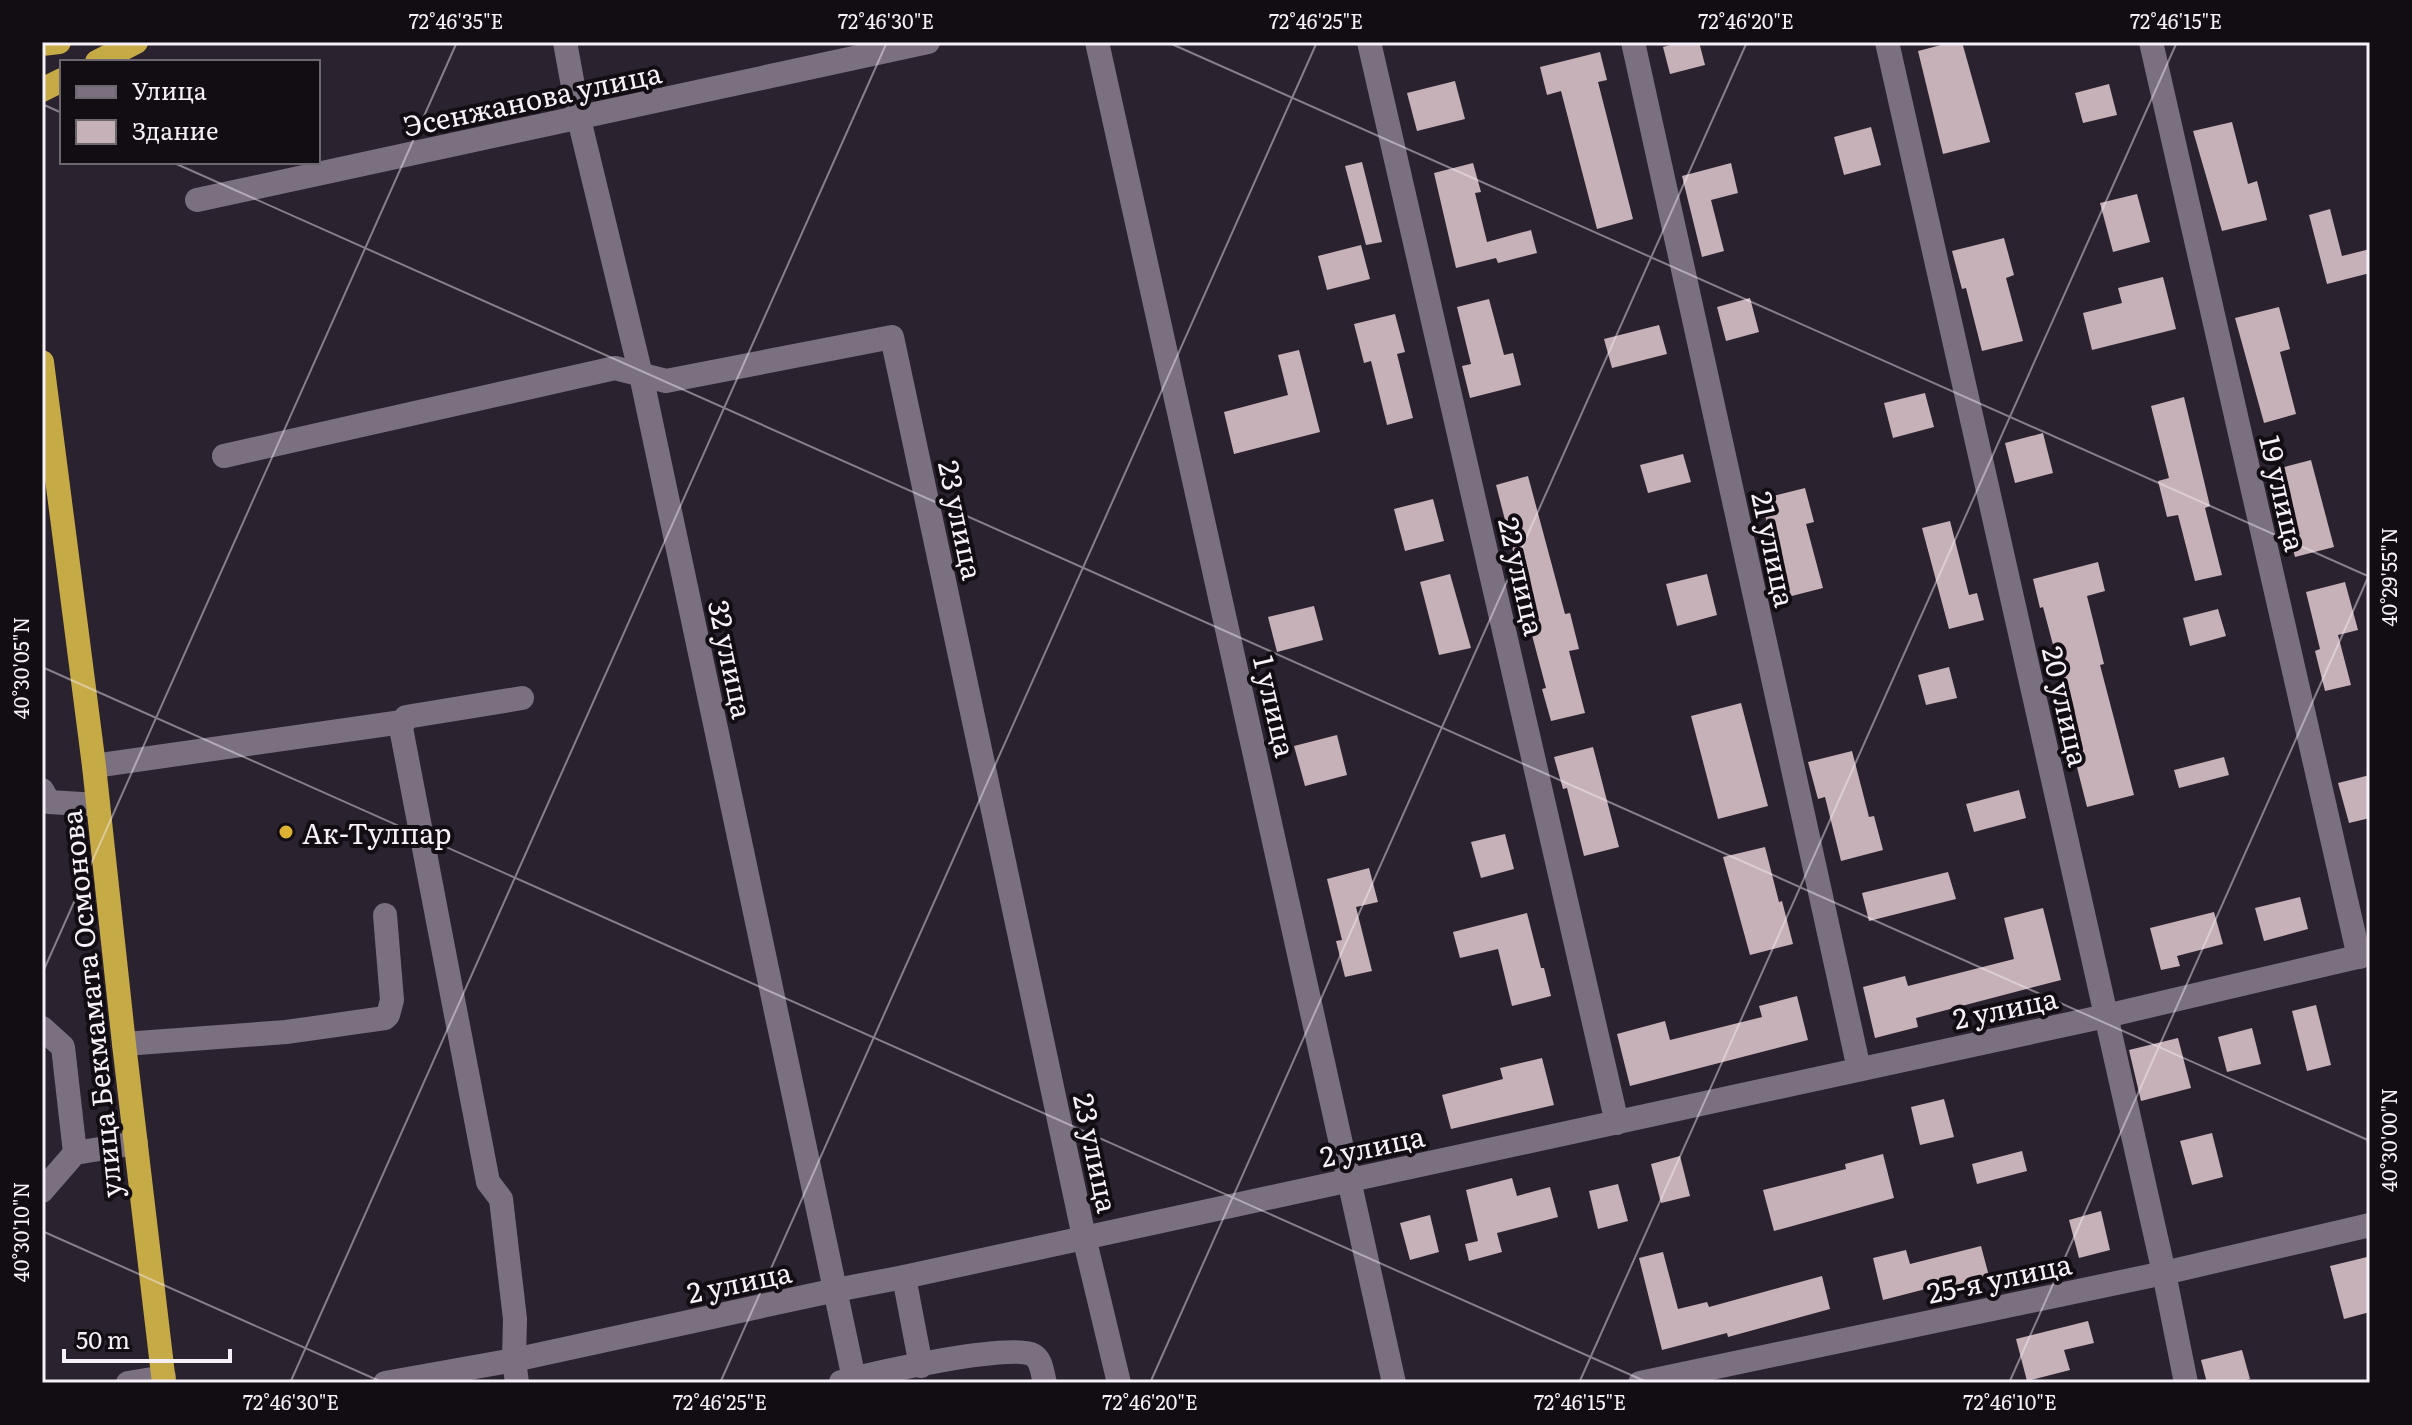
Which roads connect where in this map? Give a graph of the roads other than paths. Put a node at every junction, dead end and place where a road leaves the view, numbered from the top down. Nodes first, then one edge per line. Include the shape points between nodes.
1 (59, 42) edge
2 (136, 42) edge
3 (565, 42) edge
4 (928, 42) edge
5 (1097, 42) edge
6 (1369, 42) edge
7 (1633, 42) edge
8 (1887, 42) edge
9 (2151, 42) edge
10 (42, 44) edge
11 (101, 60) edge
12 (60, 81) edge
13 (42, 90) edge
14 (579, 119) junction
15 (197, 200) dead end
16 (42, 362) edge
17 (641, 375) junction
18 (46, 421) edge
19 (224, 456) dead end
20 (522, 698) dead end
21 (402, 722) junction
22 (94, 766) junction
23 (42, 790) edge
24 (98, 805) junction
25 (385, 915) dead end
26 (2364, 956) edge
27 (2106, 1016) junction
28 (42, 1028) edge
29 (124, 1044) junction
30 (1859, 1069) junction
31 (1617, 1123) junction
32 (136, 1143) junction
33 (75, 1153) junction
34 (1350, 1181) junction
35 (42, 1191) edge
36 (2370, 1225) edge
37 (1084, 1237) junction
38 (2164, 1273) junction
39 (904, 1277) junction
40 (836, 1290) junction
41 (921, 1366) junction
42 (516, 1372) edge
43 (949, 1372) edge
44 (164, 1380) edge
45 (846, 1381) edge
46 (128, 1383) edge
47 (385, 1383) edge
48 (1045, 1383) edge
49 (1119, 1383) edge
50 (1394, 1383) edge
51 (1640, 1383) edge
52 (2186, 1383) edge

1 - 10 highway
2 - 11 highway
3 - 14 street, 32 улица
4 - 14 street, Эсенжанова улица
5 - 34 street, 1 улица
6 - 31 street, 22 улица
7 - 30 street, 21 улица
8 - 27 street, 20 улица
9 - 26 street, 19 улица
12 - 13 highway
14 - 15 street, Эсенжанова улица
14 - 17 street, 32 улица
16 - 18 highway, улица Бекмамата Осмонова
17 - 19 street, 23 улица via 615,368
17 - 37 street, 23 улица via 666,381 892,337
17 - 40 street, 32 улица
18 - 22 highway, улица Бекмамата Осмонова
20 - 21 street via 406,717
21 - 22 street
21 - 42 street via 488,1182 501,1199
22 - 24 highway, улица Бекмамата Осмонова
23 - 24 street via 49,802
24 - 29 highway, улица Бекмамата Осмонова
25 - 29 street via 392,1000 385,1018 286,1032
26 - 27 street, 2 улица
27 - 30 street, 2 улица
27 - 38 street, 20 улица
28 - 33 street via 63,1047
29 - 32 highway, улица Бекмамата Осмонова
30 - 31 street, 2 улица
31 - 34 street, 2 улица
32 - 33 street
32 - 44 highway, улица Бекмамата Осмонова
33 - 35 street
34 - 37 street, 2 улица
34 - 50 street, 1 улица
36 - 38 street, 25-я улица
37 - 39 street, 2 улица
37 - 49 street, 23 улица
38 - 51 street, 25-я улица
38 - 52 street, 20 улица
39 - 40 street, 2 улица
39 - 41 street
40 - 42 street, 2 улица
40 - 45 street, 32 улица
41 - 43 street
41 - 45 street
42 - 47 street, 2 улица
43 - 48 street via 999,1352 1019,1351 1039,1360
44 - 46 street

